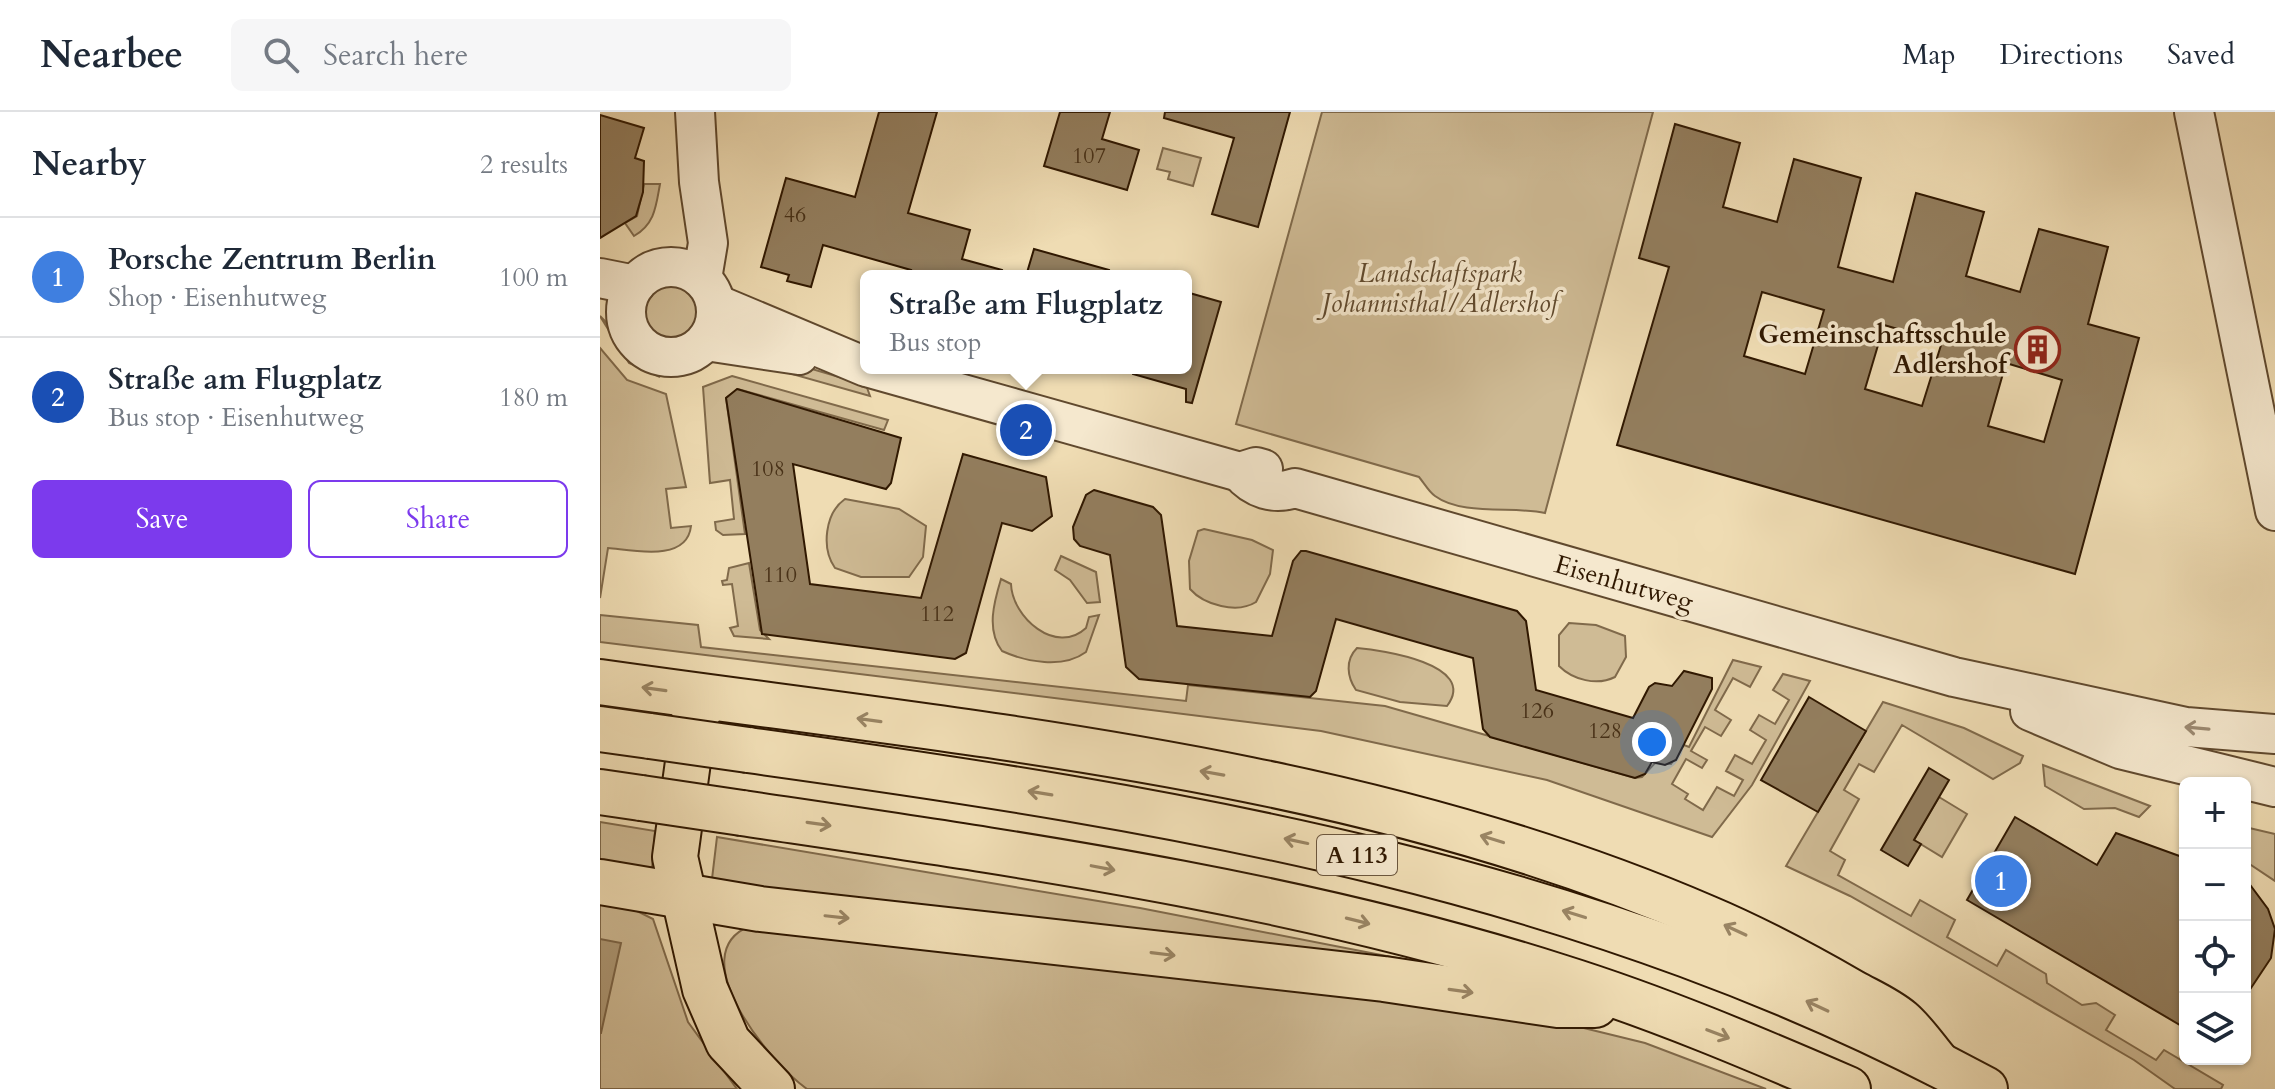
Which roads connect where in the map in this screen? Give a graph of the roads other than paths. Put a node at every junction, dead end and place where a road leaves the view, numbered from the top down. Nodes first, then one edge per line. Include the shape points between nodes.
1 (695, 112) edge
2 (2194, 112) edge
3 (699, 182) junction
4 (625, 291) edge
5 (709, 292) junction
6 (706, 341) junction
7 (860, 364) edge
8 (860, 365) edge
9 (892, 374) edge
10 (2275, 511) edge
11 (1954, 677) junction
12 (600, 682) edge
13 (708, 697) junction
14 (600, 729) edge
15 (2275, 734) edge
16 (2275, 787) edge
17 (620, 795) edge
18 (600, 882) edge
19 (684, 898) junction
20 (1646, 1006) junction
21 (1938, 1064) junction
22 (772, 1089) edge
23 (1848, 1089) edge
24 (1985, 1089) edge

1 - 3 street
2 - 10 street
3 - 4 street
3 - 5 street
4 - 5 street, Eisenhutweg via 691,271
4 - 6 street via 635,339 654,354 679,356
5 - 6 street via 716,318
5 - 7 street, Eisenhutweg
6 - 8 street, Eisenhutweg
9 - 11 street, Eisenhutweg via 1240,472 1256,467 1275,472 1295,488
15 -> 11 street, Eisenhutweg via 2186,727
11 - 16 street, Eisenhutweg via 2120,749
13 -> 12 main road
13 - 19 main road via 718,720 700,854
21 -> 13 main road via 1900,1020 1747,936 1646,891 1491,839 1338,799 1091,751
21 -> 14 main road, A 113, bridge via 1790,994 1692,955 1581,916 1429,873 1251,831 1080,799
17 -> 20 main road, A 113, bridge via 1059,860 1304,908 1544,972
18 - 19 main road
19 -> 20 main road via 1384,979 1558,1005
19 - 22 main road via 705,989 728,1042
20 -> 23 main road, A 113
21 - 24 main road, A 113

